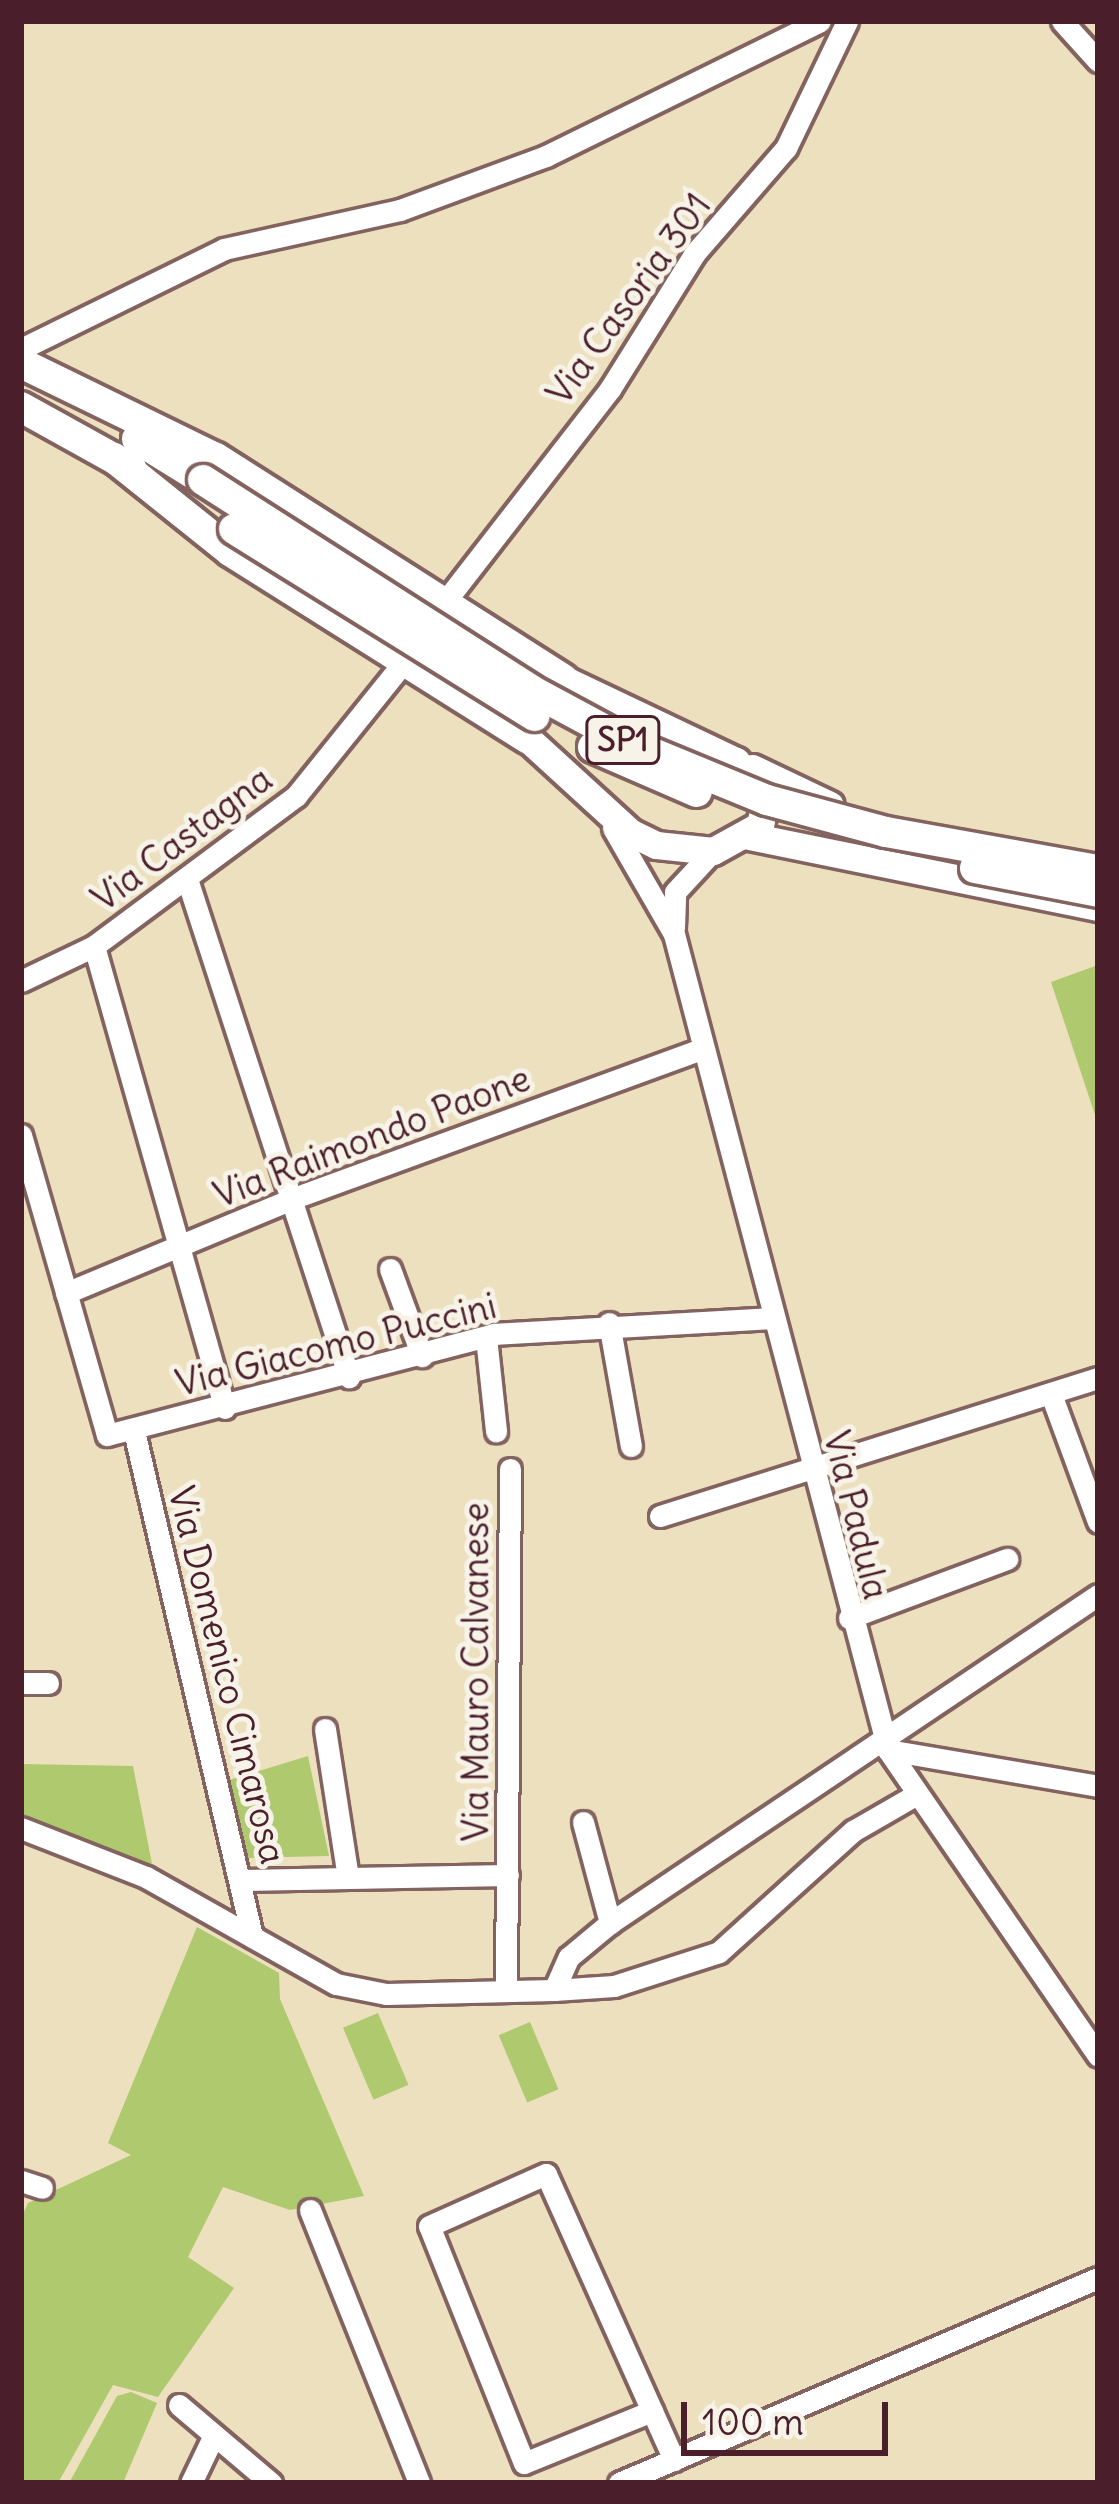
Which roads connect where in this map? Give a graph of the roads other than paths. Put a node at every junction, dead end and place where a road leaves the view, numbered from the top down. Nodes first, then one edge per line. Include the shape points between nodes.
1 (820, 21) edge
2 (848, 21) edge
3 (1062, 21) edge
4 (1098, 62) edge
5 (21, 349) edge
6 (21, 364) edge
7 (21, 377) edge
8 (21, 407) edge
9 (114, 458) junction
10 (444, 603) junction
11 (404, 663) junction
12 (563, 680) junction
13 (528, 739) junction
14 (736, 761) junction
15 (598, 810) junction
16 (749, 836) junction
17 (713, 851) junction
18 (1098, 860) edge
19 (1098, 869) edge
20 (187, 879) junction
21 (1098, 892) edge
22 (1098, 907) edge
23 (674, 934) junction
24 (94, 946) junction
25 (21, 981) edge
26 (703, 1048) junction
27 (21, 1136) edge
28 (294, 1198) junction
29 (179, 1249) junction
30 (390, 1269) dead end
31 (66, 1293) junction
32 (772, 1318) junction
33 (610, 1323) junction
34 (485, 1336) junction
35 (422, 1356) junction
36 (350, 1377) junction
37 (1098, 1378) edge
38 (1051, 1394) junction
39 (225, 1408) junction
40 (134, 1431) junction
41 (496, 1431) dead end
42 (632, 1446) dead end
43 (510, 1469) dead end
44 (812, 1474) junction
45 (660, 1516) dead end
46 (1098, 1522) edge
47 (1006, 1559) dead end
48 (1098, 1595) edge
49 (849, 1618) junction
50 (21, 1683) edge
51 (48, 1683) dead end
52 (325, 1729) dead end
53 (886, 1745) junction
54 (1098, 1786) edge
55 (917, 1794) junction
56 (583, 1822) dead end
57 (21, 1828) edge
58 (508, 1875) junction
59 (348, 1877) junction
60 (244, 1880) junction
61 (610, 1923) junction
62 (252, 1936) junction
63 (506, 1990) junction
64 (554, 1990) junction
65 (1098, 2056) edge
66 (310, 2210) dead end
67 (1098, 2278) edge
68 (179, 2405) dead end
69 (652, 2411) junction
70 (214, 2435) junction
71 (674, 2460) junction
72 (191, 2483) edge
73 (271, 2483) edge
74 (419, 2483) edge
75 (620, 2483) edge

1 - 5 street via 546,156 400,210 224,249
2 - 10 street, Via Casoria 301 via 786,148 695,253 610,389
3 - 4 street
6 - 10 highway via 216,458
7 - 19 highway, SP1, bridge via 203,479 531,690 633,745 827,816
8 - 9 highway, SP1
9 - 11 highway via 230,550
9 - 21 highway, SP1, bridge via 637,770 882,851
10 - 12 highway
11 - 13 highway
11 - 20 street, Via Castagna via 296,796
12 - 13 main road via 542,680 527,692 520,711
12 - 14 main road
13 - 15 main road
14 - 16 main road via 766,795
14 - 18 main road via 802,798
15 - 17 main road via 656,845
15 - 23 street, Via Padula
16 - 17 main road
16 - 22 main road
17 - 23 street, Via Padula via 675,892
20 - 24 street, Via Castagna
20 - 28 street
23 - 26 street, Via Padula
24 - 25 street, Via Castagna
24 - 29 street
26 - 28 street, Via Raimondo Paone
26 - 32 street, Via Padula
27 - 31 street
28 - 29 street, Via Raimondo Paone
28 - 36 street
29 - 31 street, Via Raimondo Paone
29 - 39 street
30 - 35 street
31 - 40 street via 106,1436
32 - 33 street, Via Giacomo Puccini
32 - 44 street, Via Padula
33 - 34 street, Via Giacomo Puccini
33 - 42 street
34 - 35 street, Via Giacomo Puccini
34 - 41 street
35 - 36 street, Via Giacomo Puccini
36 - 39 street, Via Giacomo Puccini
37 - 38 street
38 - 44 street
38 - 46 street
39 - 40 street, Via Giacomo Puccini
40 - 60 street, Via Domenico Cimarosa
43 - 58 street, Via Mauro Calvanese
44 - 45 street
44 - 49 street, Via Padula
47 - 49 street
48 - 53 street
49 - 53 street, Via Padula
50 - 51 street
52 - 59 street
53 - 54 street
53 - 55 street, Via Padula
53 - 61 street
55 - 64 street via 853,1831 719,1952 614,1986
55 - 65 street, Via Padula
56 - 61 street
57 - 62 street via 146,1877
58 - 59 street, Via Mauro Calvanese
58 - 63 street, Via Mauro Calvanese
59 - 60 street, Via Mauro Calvanese
60 - 62 street, Via Domenico Cimarosa
61 - 64 street via 569,1957
62 - 63 street via 336,1984 386,1994
63 - 64 street
66 - 74 street
67 - 71 street
68 - 70 street
69 - 69 street via 524,2463 429,2226 546,2174
69 - 71 street
70 - 72 street
70 - 73 street
71 - 75 street

